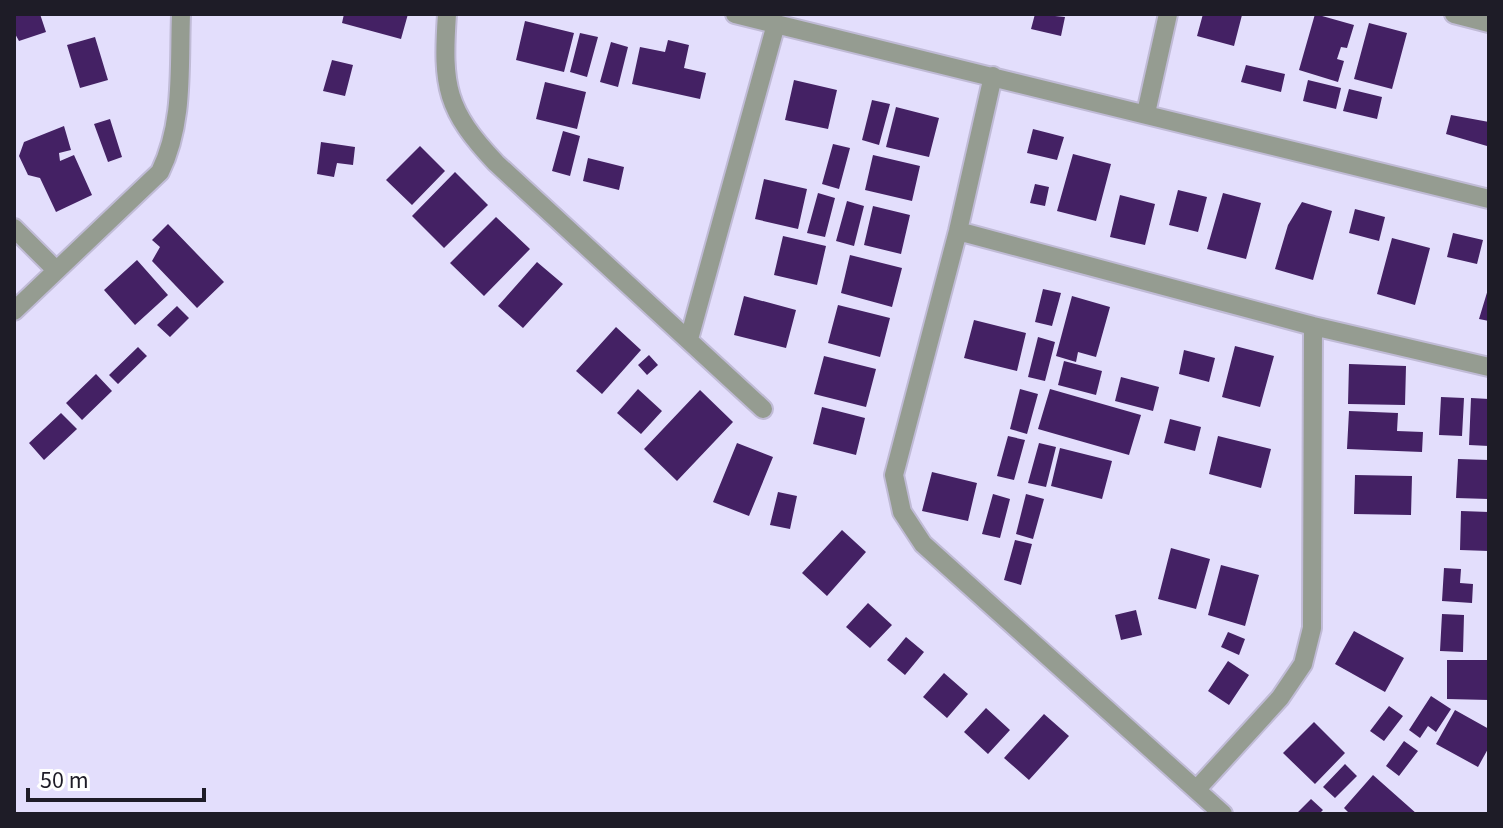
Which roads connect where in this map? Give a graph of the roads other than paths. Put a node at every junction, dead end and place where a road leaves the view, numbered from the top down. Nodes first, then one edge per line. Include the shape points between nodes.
1 (181, 14) edge
2 (447, 14) edge
3 (735, 14) edge
4 (1168, 14) edge
5 (1454, 14) edge
6 (1489, 23) edge
7 (776, 24) junction
8 (993, 76) junction
9 (1146, 113) junction
10 (1489, 199) edge
11 (14, 228) edge
12 (958, 231) junction
13 (56, 270) junction
14 (14, 311) edge
15 (1313, 326) junction
16 (689, 339) junction
17 (1489, 367) edge
18 (763, 409) dead end
19 (1197, 789) junction
20 (1223, 814) edge

1 - 13 street via 178,118 166,160 147,188
2 - 16 street via 451,103 465,131
3 - 7 street
4 - 9 street
5 - 6 street
7 - 8 street
7 - 16 street
8 - 9 street
8 - 12 street
9 - 10 street
11 - 13 street
12 - 15 street
12 - 19 street via 894,475 902,512 923,544
13 - 14 street
15 - 17 street
15 - 19 street via 1312,612 1303,664 1280,698
16 - 18 street
19 - 20 street

